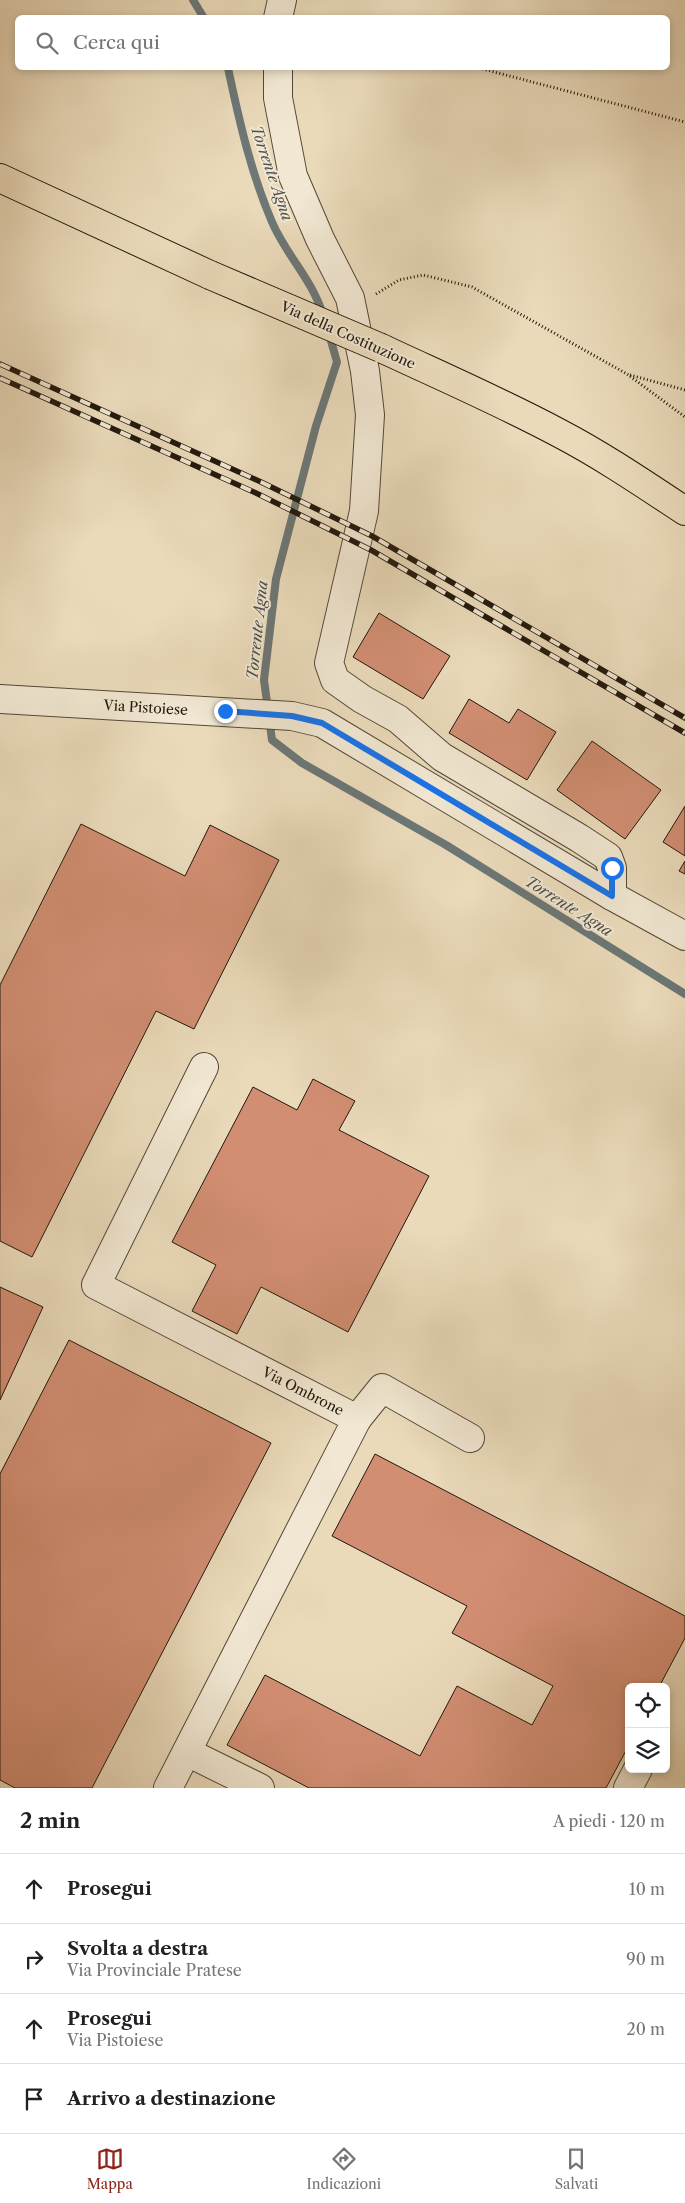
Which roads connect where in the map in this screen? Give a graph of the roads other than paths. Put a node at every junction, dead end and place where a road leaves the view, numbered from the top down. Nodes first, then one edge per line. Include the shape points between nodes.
1 (282, 0) edge
2 (279, 15) edge
3 (278, 70) edge
4 (0, 178) edge
5 (685, 511) edge
6 (0, 698) edge
7 (612, 896) junction
8 (685, 936) edge
9 (204, 1067) dead end
10 (357, 1419) junction
11 (470, 1438) dead end
12 (187, 1752) junction
13 (636, 1773) edge
14 (168, 1788) edge
15 (260, 1788) edge
16 (628, 1788) edge

1 - 2 street
3 - 7 street via 278,98 293,176 350,298 370,415 364,511 329,663 335,680 398,719 442,756 608,857 612,868
4 - 5 main road, Via della Costituzione, bridge via 210,275 484,395 560,433
6 - 7 street, Via Pistoiese via 292,716 322,723
7 - 8 street, Via Pistoiese
9 - 10 street, Via Ombrone via 96,1285
10 - 11 street via 382,1388
10 - 12 street, Via Ombrone
12 - 14 street, Via Ombrone
12 - 15 street
13 - 16 street

